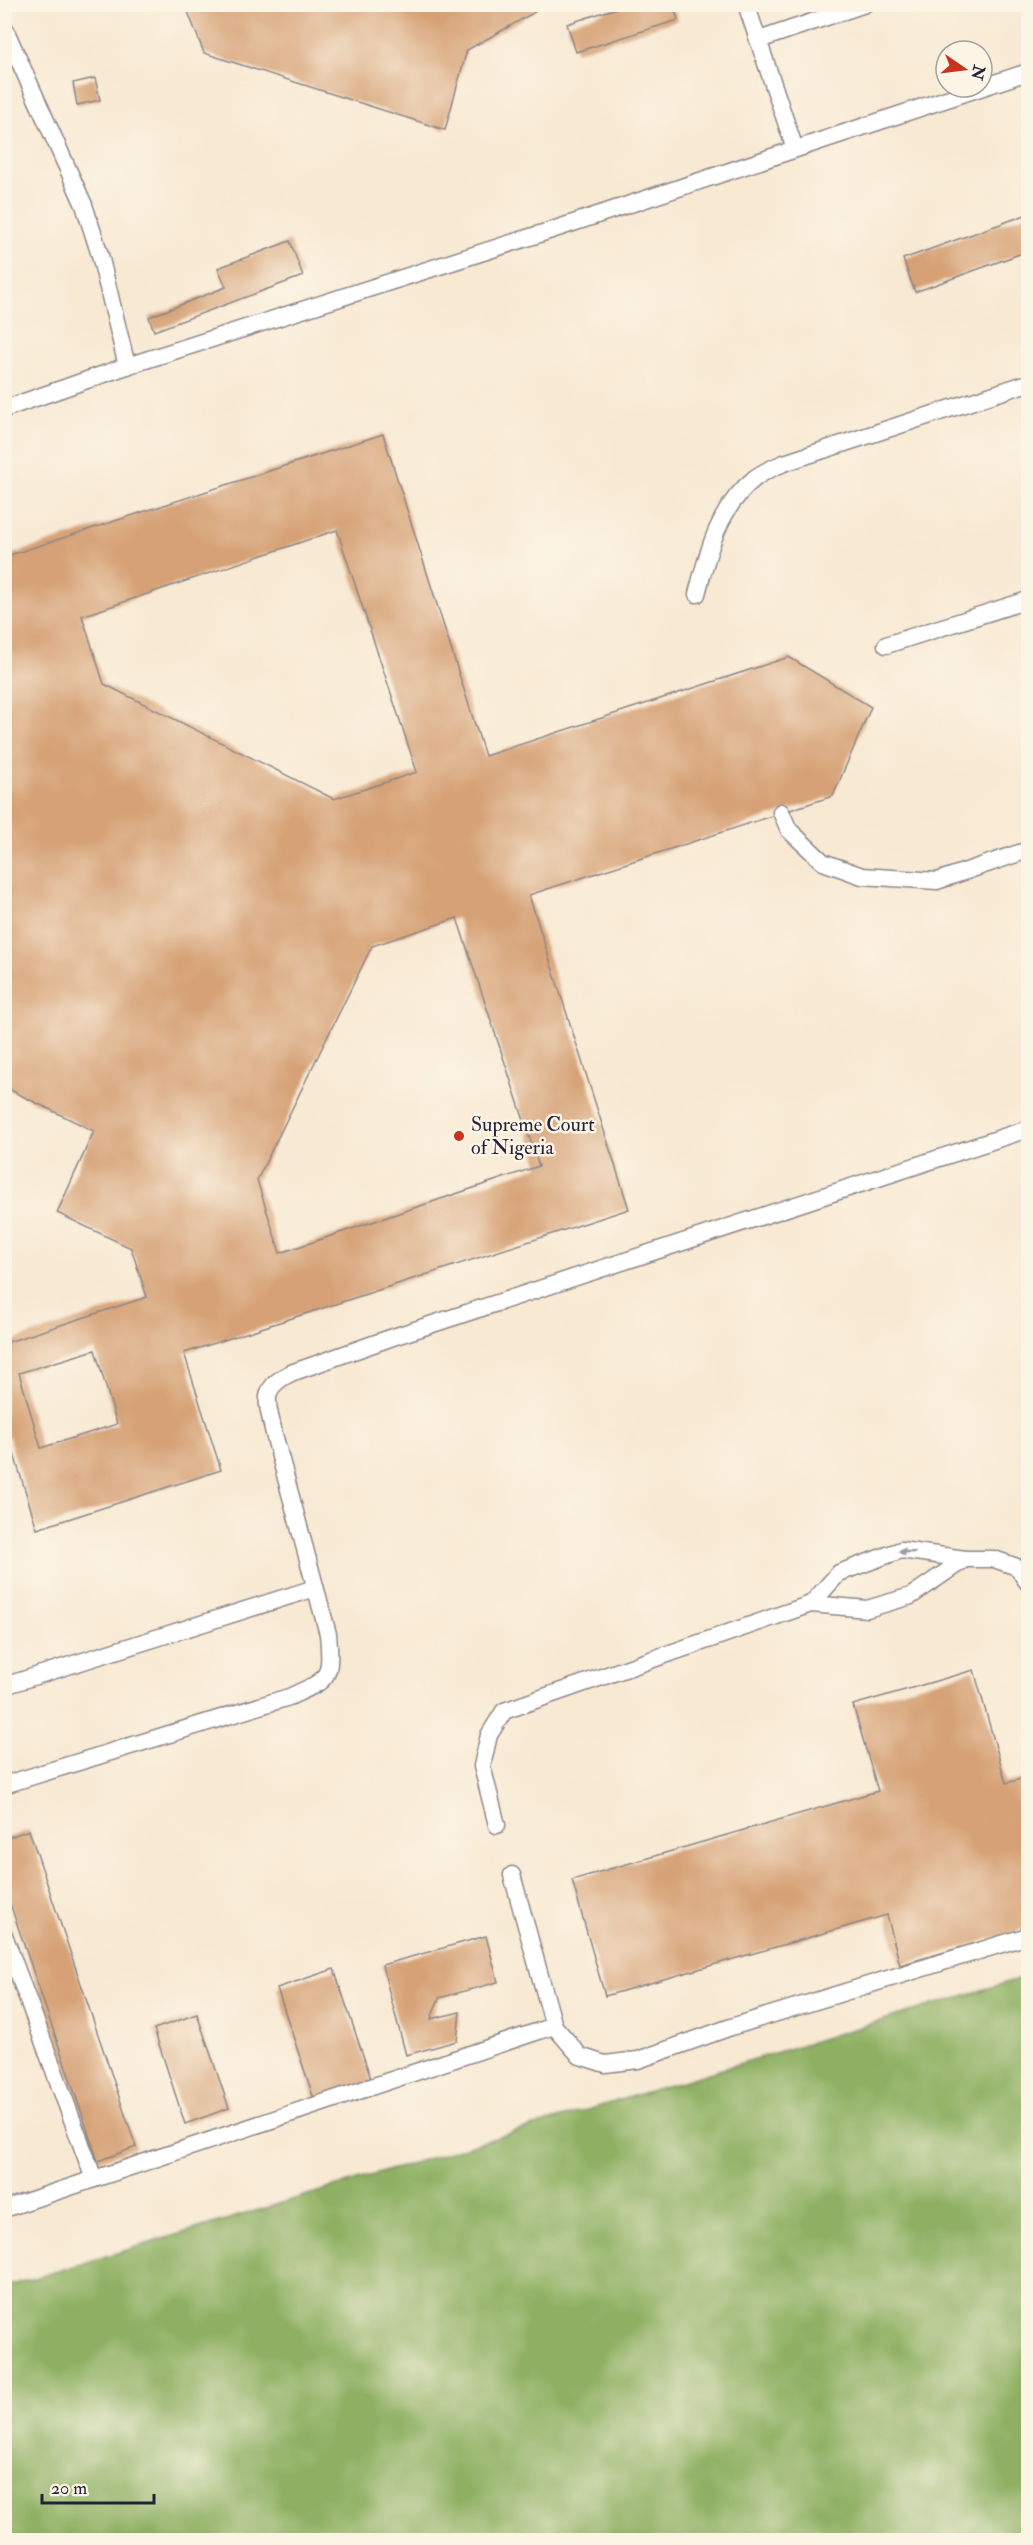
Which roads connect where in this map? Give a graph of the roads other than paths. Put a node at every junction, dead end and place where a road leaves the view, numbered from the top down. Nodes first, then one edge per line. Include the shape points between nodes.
1 (746, 4) edge
2 (865, 4) edge
3 (4, 27) edge
4 (759, 40) junction
5 (1029, 72) edge
6 (795, 149) junction
7 (127, 366) junction
8 (1029, 383) edge
9 (4, 409) edge
10 (697, 594) dead end
11 (1029, 600) edge
12 (886, 645) dead end
13 (782, 812) dead end
14 (1029, 850) edge
15 (1029, 1129) edge
16 (965, 1559) junction
17 (1029, 1583) edge
18 (315, 1588) junction
19 (811, 1604) junction
20 (4, 1686) edge
21 (4, 1785) edge
22 (497, 1825) dead end
23 (512, 1875) dead end
24 (4, 1935) edge
25 (1029, 1936) edge
26 (554, 2025) junction
27 (94, 2179) junction
28 (4, 2209) edge

1 - 4 lane
2 - 4 lane
3 - 7 lane via 84,205
4 - 6 lane
5 - 6 lane
6 - 7 lane
7 - 9 lane
8 - 10 lane via 784,463 755,478 727,509 710,544
11 - 12 lane
13 - 14 lane via 789,830 823,862 862,876 938,881
15 - 18 lane via 393,1337 275,1381 267,1400
16 - 17 lane via 994,1559 1017,1567
16 - 19 lane via 911,1596 867,1610
16 -> 19 lane via 901,1550 839,1573
18 - 20 lane
18 - 21 lane via 328,1635 330,1661 321,1683 289,1697
19 - 22 lane via 504,1711 489,1735 482,1766
23 - 26 lane
24 - 27 lane
25 - 26 lane via 731,2027 638,2060 605,2064 580,2056
26 - 27 lane
27 - 28 lane

